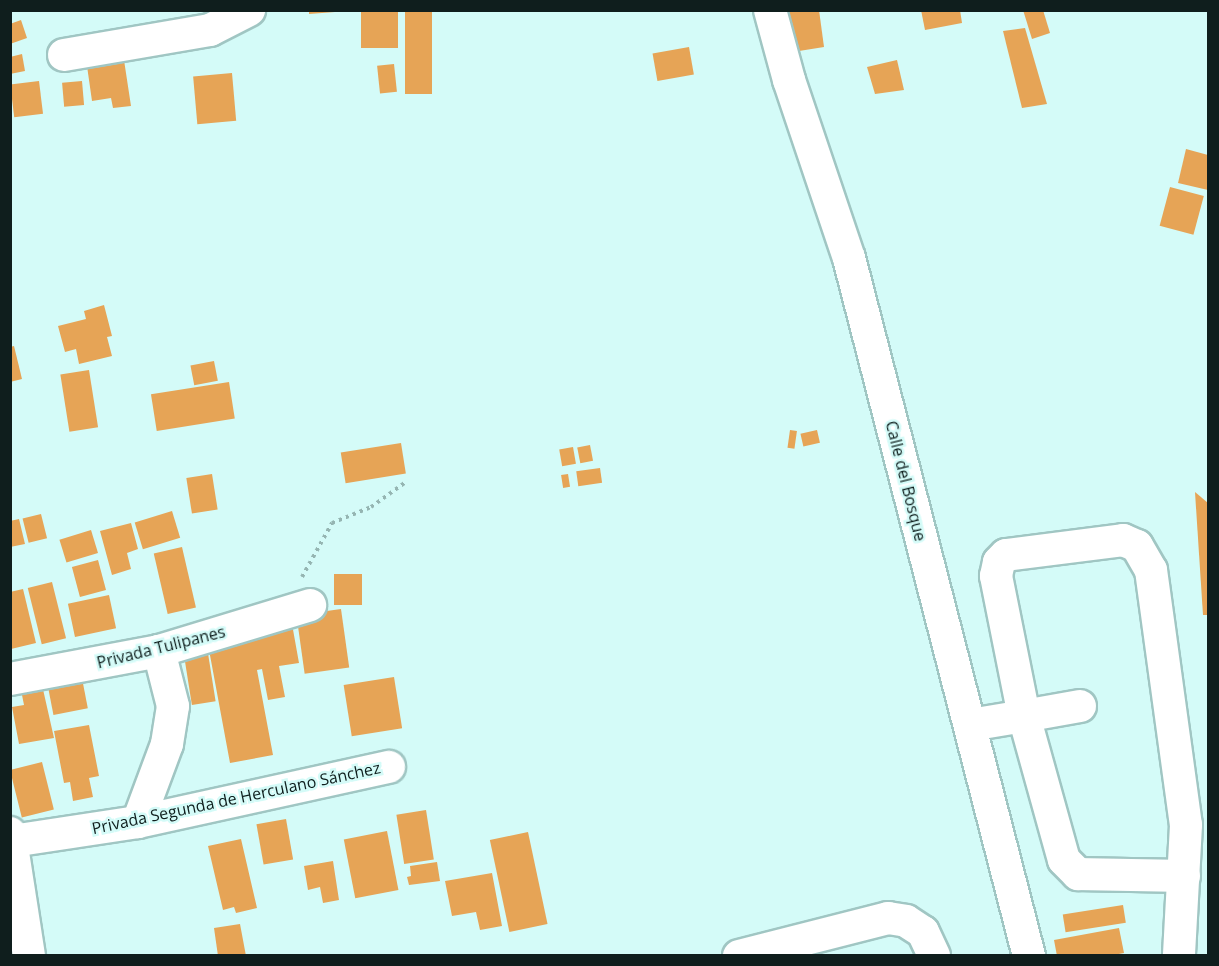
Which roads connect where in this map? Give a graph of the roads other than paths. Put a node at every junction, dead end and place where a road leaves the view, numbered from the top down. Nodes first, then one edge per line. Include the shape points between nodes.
1 (249, 10) edge
2 (770, 10) edge
3 (64, 55) dead end
4 (310, 605) dead end
5 (159, 651) junction
6 (10, 679) edge
7 (1080, 706) dead end
8 (1024, 716) junction
9 (970, 725) junction
10 (389, 767) dead end
11 (138, 822) junction
12 (11, 837) edge
13 (1184, 876) junction
14 (29, 956) edge
15 (739, 956) edge
16 (934, 956) edge
17 (1029, 956) edge
18 (1179, 956) edge

1 - 3 street via 210,30
2 - 9 street, Calle del Bosque via 789,80 849,258
4 - 5 street, Privada Tulipanes
5 - 6 street, Privada Tulipanes
5 - 11 street via 173,706 167,744
7 - 8 street
8 - 9 street
8 - 13 street via 1064,860 1070,869 1078,874
8 - 13 street via 996,576 999,562 1006,555 1069,546 1123,540 1137,546 1151,570 1153,582 1186,825
9 - 17 street, Calle del Bosque
10 - 11 street, Privada Segunda de Herculano Sánchez
11 - 12 street, Privada Segunda de Herculano Sánchez
12 - 14 street
13 - 18 street
15 - 16 street via 888,918 906,921 923,932

